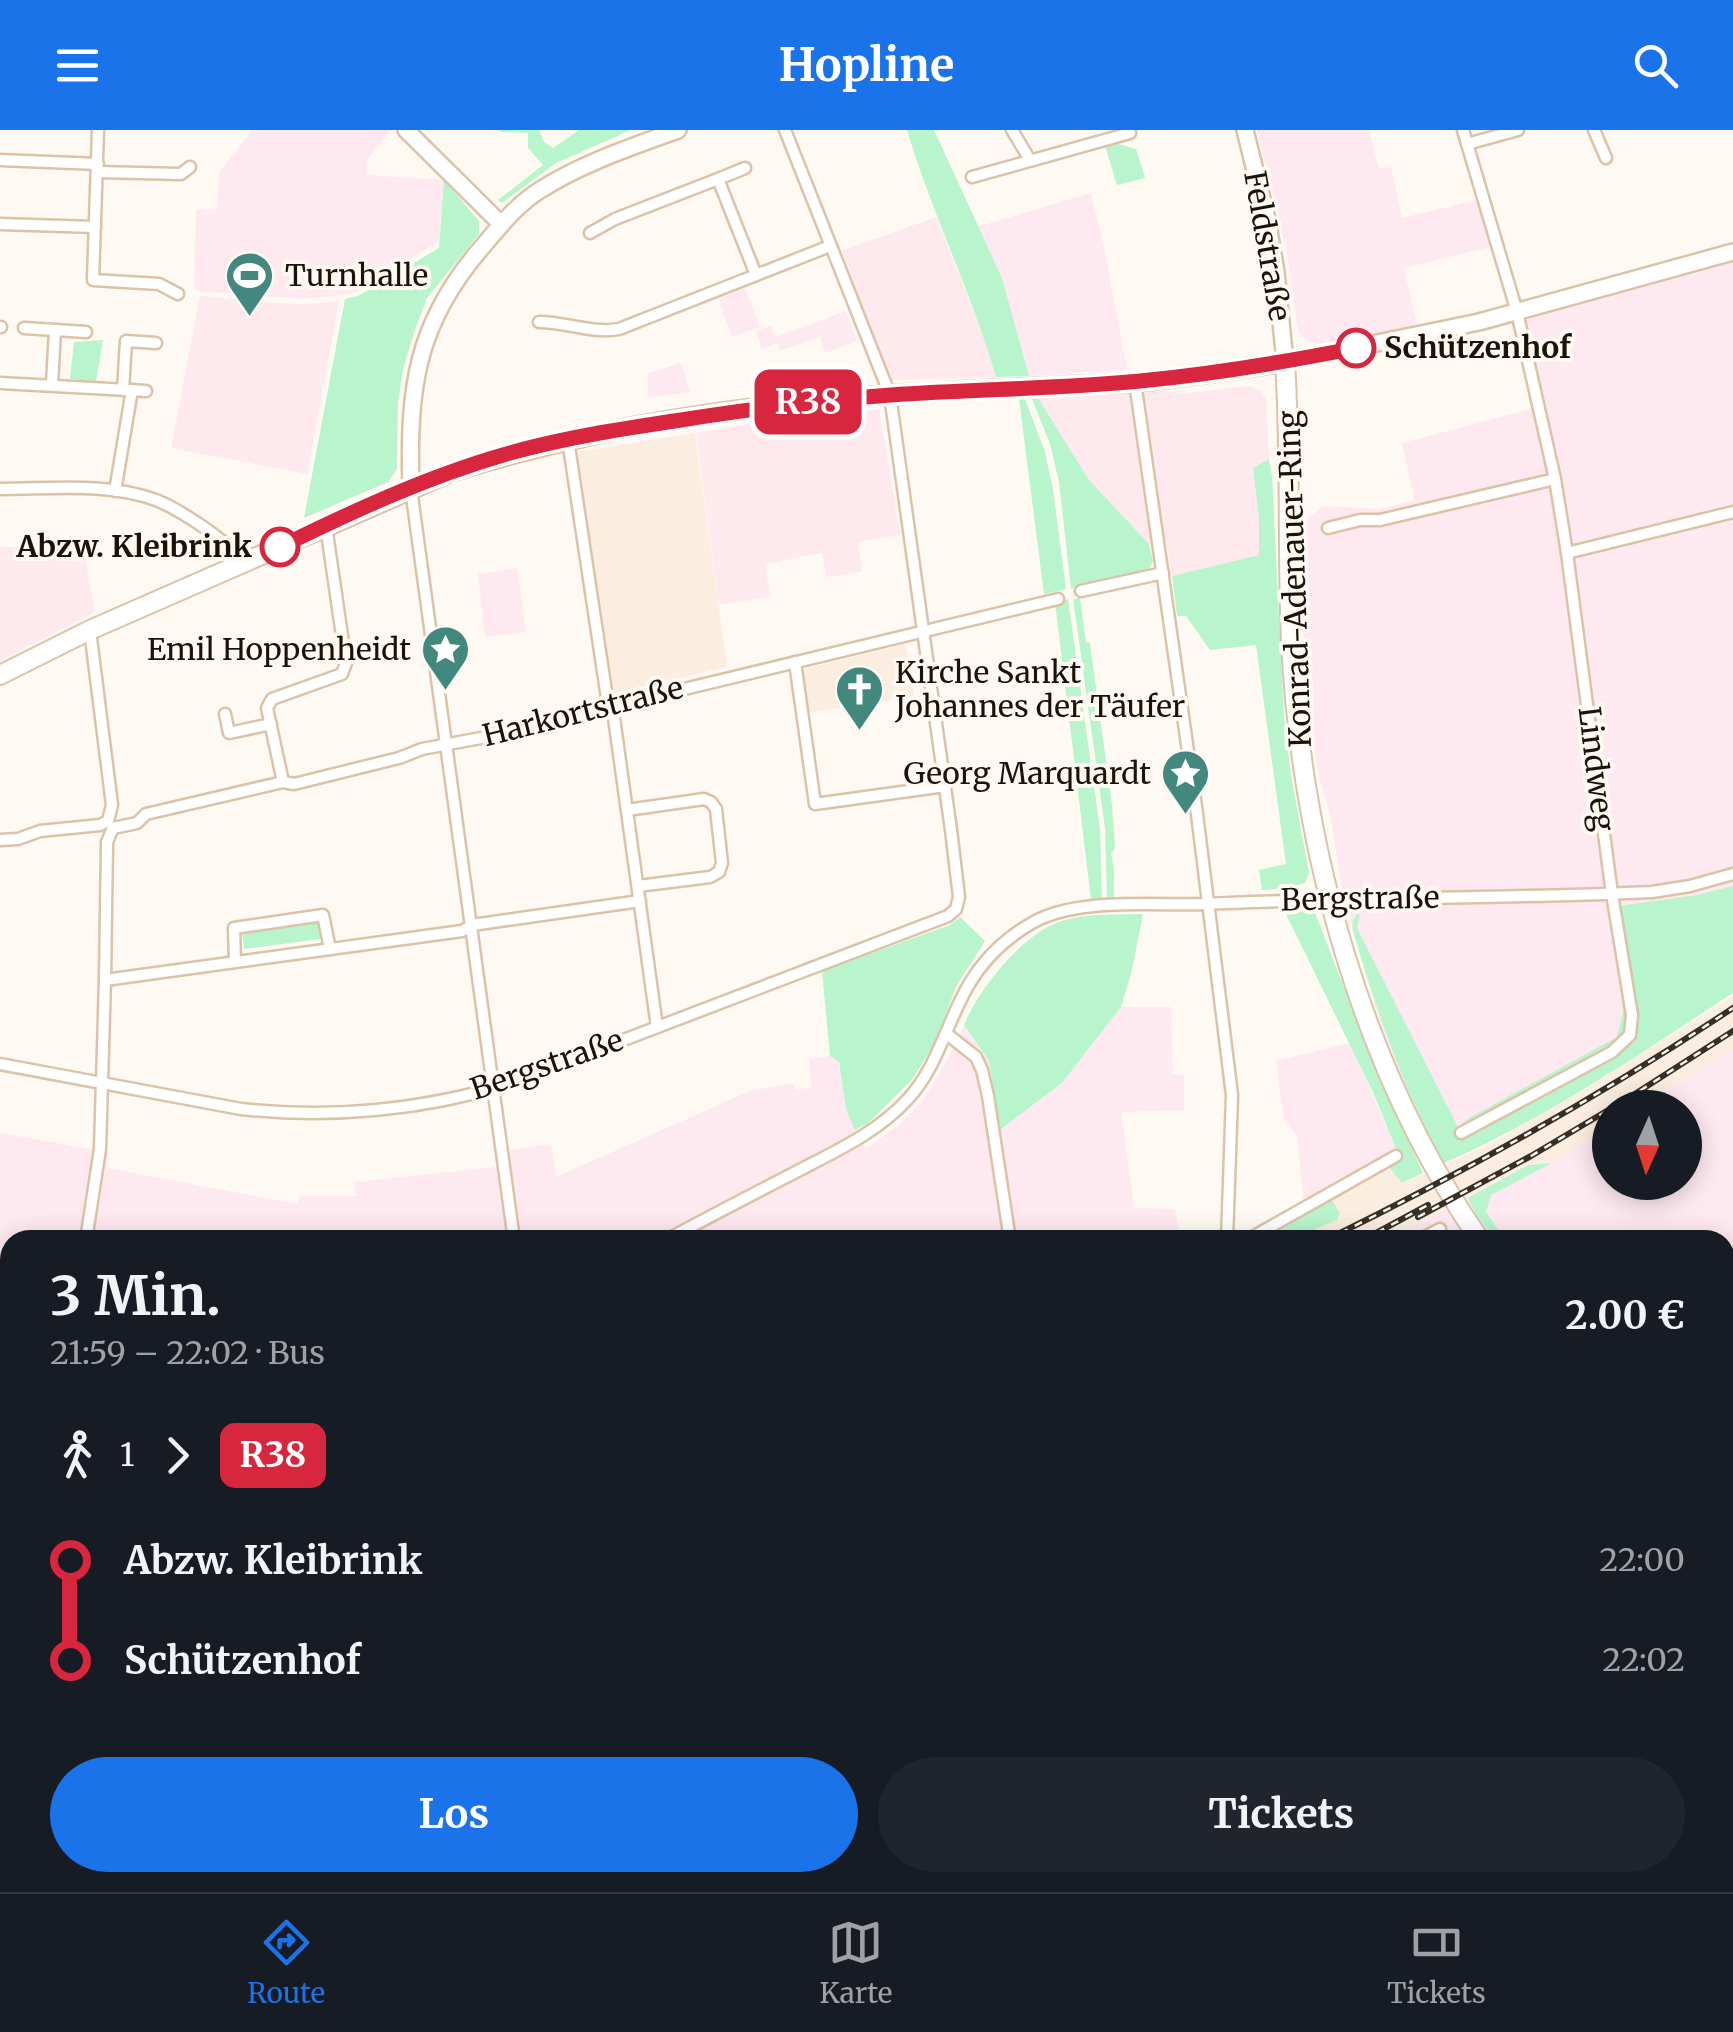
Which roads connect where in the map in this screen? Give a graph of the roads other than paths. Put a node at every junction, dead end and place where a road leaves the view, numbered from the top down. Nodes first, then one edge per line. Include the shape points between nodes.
1 (98, 130) edge
2 (406, 130) edge
3 (678, 130) edge
4 (785, 130) edge
5 (1012, 130) edge
6 (1244, 130) edge
7 (1463, 130) edge
8 (1518, 130) edge
9 (1594, 130) edge
10 (1130, 133) dead end
11 (1467, 144) junction
12 (1606, 158) dead end
13 (0, 160) edge
14 (1030, 160) junction
15 (190, 167) dead end
16 (98, 168) junction
17 (745, 168) dead end
18 (972, 178) dead end
19 (718, 179) junction
20 (0, 224) edge
21 (501, 224) junction
22 (95, 227) junction
23 (590, 233) dead end
24 (830, 246) junction
25 (1733, 252) edge
26 (756, 275) junction
27 (178, 294) dead end
28 (1517, 312) junction
29 (539, 322) dead end
30 (24, 328) dead end
31 (55, 330) junction
32 (86, 332) dead end
33 (156, 343) dead end
34 (1285, 362) junction
35 (0, 382) edge
36 (1135, 382) junction
37 (52, 385) junction
38 (127, 390) junction
39 (146, 391) dead end
40 (890, 395) junction
41 (568, 439) junction
42 (1554, 479) junction
43 (0, 489) edge
44 (411, 489) junction
45 (115, 491) junction
46 (1733, 512) edge
47 (326, 526) junction
48 (1328, 528) dead end
49 (1567, 553) junction
50 (237, 566) junction
51 (1163, 574) junction
52 (1081, 591) dead end
53 (1058, 599) dead end
54 (90, 630) junction
55 (924, 630) junction
56 (795, 662) junction
57 (0, 675) edge
58 (610, 706) junction
59 (225, 714) dead end
60 (271, 724) junction
61 (446, 744) junction
62 (284, 782) junction
63 (945, 786) junction
64 (628, 810) junction
65 (110, 825) junction
66 (0, 840) edge
67 (1733, 874) edge
68 (638, 886) junction
69 (1612, 894) junction
70 (1331, 899) junction
71 (640, 902) junction
72 (1207, 904) junction
73 (472, 926) junction
74 (330, 949) junction
75 (235, 962) junction
76 (106, 980) junction
77 (657, 1027) junction
78 (947, 1034) junction
79 (0, 1064) edge
80 (102, 1082) junction
81 (494, 1088) junction
82 (1461, 1133) dead end
83 (1396, 1156) dead end
84 (88, 1230) edge
85 (513, 1230) edge
86 (685, 1230) edge
87 (1007, 1230) edge
88 (1227, 1230) edge
89 (1264, 1230) edge
90 (1474, 1230) edge

1 - 16 street
2 - 21 main road
3 - 21 main road via 536,192
4 - 24 street
5 - 14 street
6 - 34 main road, Feldstraße via 1265,208
7 - 11 street, Lindweg
8 - 11 street
9 - 12 street
10 - 14 street
11 - 28 street, Lindweg
13 - 16 street
14 - 18 street
15 - 16 street via 181,174
16 - 22 street
17 - 19 street
19 - 23 street
19 - 26 street
20 - 22 street
21 - 44 main road via 460,273 427,334 412,402
22 - 27 street via 93,280 159,284
24 - 26 street
24 - 40 street
25 - 28 main road
26 - 29 street via 619,329
28 - 34 main road
28 - 42 street, Lindweg
30 - 31 street
31 - 32 street
31 - 37 street
33 - 38 street via 126,341
34 - 36 main road
34 - 70 main road, Konrad-Adenauer-Ring via 1297,722
35 - 37 street
36 - 40 main road
36 - 51 street
37 - 38 street
38 - 39 street
38 - 45 street
40 - 41 main road
40 - 55 street
41 - 44 main road
41 - 58 street
42 - 48 street
42 - 49 street, Lindweg
43 - 45 street
44 - 47 main road
44 - 61 street
45 - 50 street via 157,500 212,533
46 - 49 street
47 - 50 main road
47 - 60 street via 346,663 342,674 272,698
49 - 69 street, Lindweg
50 - 54 main road
51 - 52 street
51 - 72 street
53 - 55 street, Harkortstraße
54 - 57 main road
54 - 65 street
55 - 56 street, Harkortstraße
55 - 63 street
56 - 58 street, Harkortstraße
56 - 63 street via 814,804
58 - 61 street, Harkortstraße
58 - 64 street
59 - 60 street via 229,733
60 - 62 street
61 - 62 street, Harkortstraße
61 - 73 street
62 - 65 street, Harkortstraße
63 - 77 street, Bergstraße via 958,897 948,916
64 - 68 street
64 - 68 street via 704,799 716,809 718,872
65 - 66 street, Harkortstraße
65 - 76 street
67 - 69 street, Bergstraße
68 - 71 street
69 - 70 street, Bergstraße
69 - 82 street, Lindweg via 1630,1035 1612,1052
70 - 72 street, Bergstraße
70 - 90 main road, Konrad-Adenauer-Ring via 1390,1082
71 - 73 street
71 - 77 street
72 - 78 street, Bergstraße via 1104,906 1034,922 996,950 967,988
72 - 88 street via 1232,1095
73 - 74 street
73 - 81 street
74 - 75 street
74 - 75 street via 323,916 287,920 234,928
75 - 76 street
76 - 80 street
77 - 81 street, Bergstraße
78 - 86 street, Bergstraße via 932,1068 877,1127
78 - 87 street via 982,1070
79 - 80 street, Bergstraße
80 - 81 street, Bergstraße via 295,1114 362,1111
80 - 84 street
81 - 85 street
83 - 89 street

